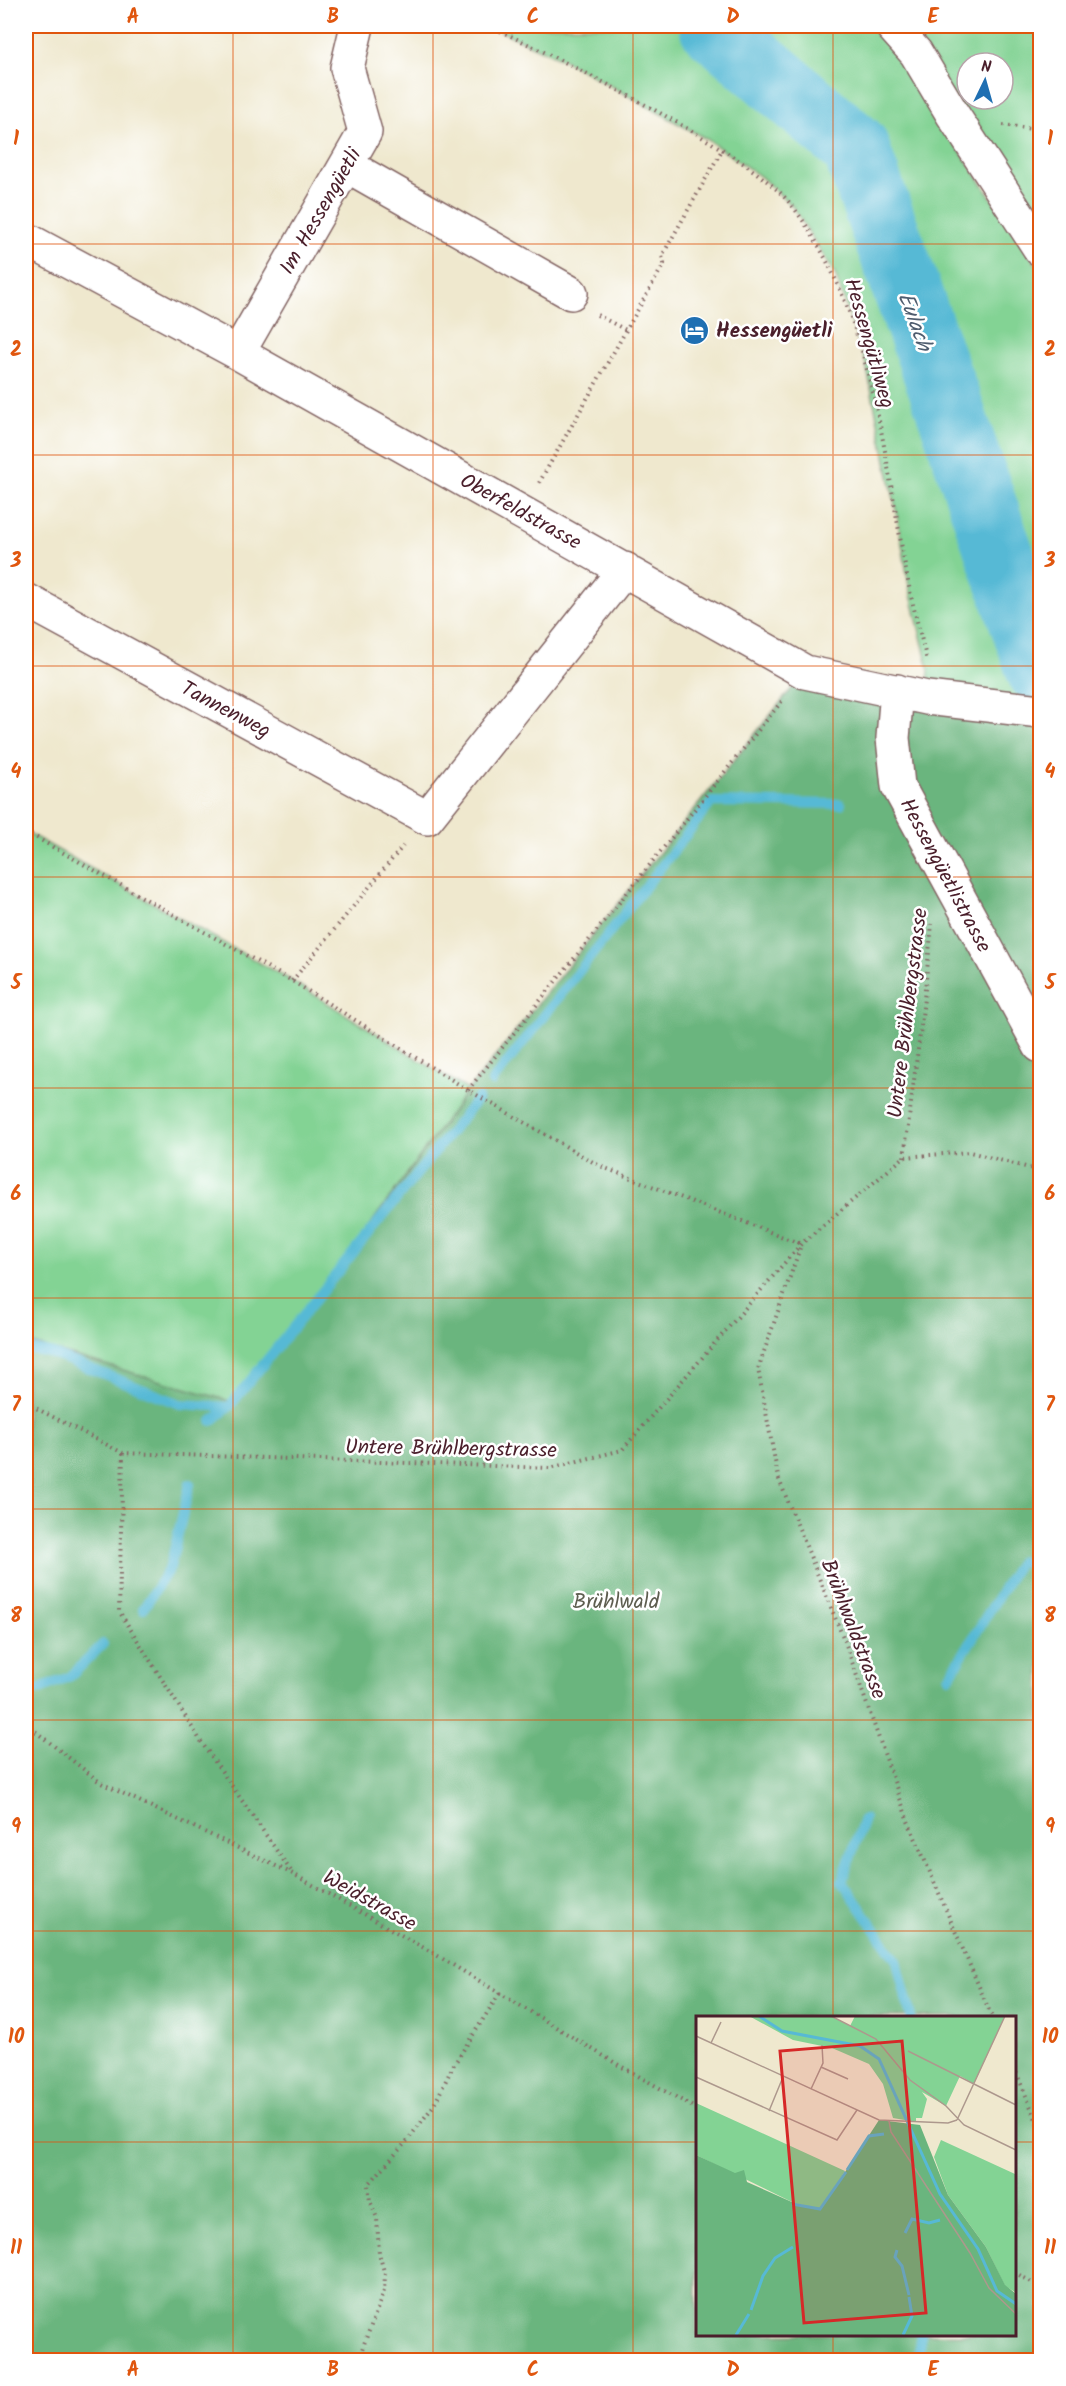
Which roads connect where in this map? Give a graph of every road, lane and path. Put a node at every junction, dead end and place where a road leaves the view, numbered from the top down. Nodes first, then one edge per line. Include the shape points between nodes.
1 (357, 26) edge
2 (489, 26) edge
3 (892, 26) edge
4 (722, 150) junction
5 (346, 165) junction
6 (26, 239) edge
7 (1041, 249) edge
8 (571, 293) dead end
9 (598, 315) dead end
10 (626, 330) junction
11 (238, 353) junction
12 (534, 492) dead end
13 (625, 569) junction
14 (26, 600) edge
15 (929, 670) dead end
16 (805, 672) junction
17 (897, 691) junction
18 (1041, 711) edge
19 (427, 818) junction
20 (26, 832) edge
21 (945, 874) junction
22 (292, 981) junction
23 (1041, 1046) edge
24 (468, 1090) junction
25 (904, 1157) junction
26 (1041, 1171) edge
27 (801, 1244) junction
28 (26, 1403) edge
29 (123, 1453) junction
30 (26, 1724) edge
31 (293, 1874) junction
32 (500, 1993) junction
33 (992, 2016) edge
34 (1015, 2069) edge
35 (696, 2108) edge
36 (1041, 2129) edge
37 (1015, 2273) edge
38 (1041, 2287) edge
39 (358, 2361) edge

1 - 5 street, Im Hessengüetli via 347,68 365,132
2 - 4 path, Hessengütliweg via 564,60
3 - 7 street via 916,53
4 - 10 path via 662,256 664,264
4 - 15 path, Hessengütliweg via 761,177 793,207 835,274 866,364
5 - 8 street
5 - 11 street, Im Hessengüetli
6 - 11 street, Oberfeldstrasse
9 - 10 path
10 - 12 path
11 - 13 street, Oberfeldstrasse
13 - 16 street, Oberfeldstrasse
13 - 19 street
14 - 19 street, Tannenweg
16 - 17 street, Oberfeldstrasse
16 - 24 path
17 - 18 street, Oberfeldstrasse
17 - 21 street, Hessengüetlistrasse via 893,738 898,786
19 - 22 path
20 - 22 path
21 - 23 street, Hessengüetlistrasse
21 - 25 path, Untere Brühlbergstrasse via 933,911
22 - 24 path
24 - 27 path via 600,1166
25 - 26 path via 970,1152
25 - 27 path, Untere Brühlbergstrasse
27 - 29 path, Untere Brühlbergstrasse via 622,1450 550,1468
27 - 33 path, Brühlwaldstrasse via 758,1369 778,1477 845,1642 908,1821
28 - 29 path, Untere Brühlbergstrasse
29 - 31 path via 119,1611 202,1743
30 - 31 path, Weidstrasse via 101,1783
31 - 32 path, Weidstrasse
32 - 35 path, Weidstrasse
32 - 39 path via 453,2066 434,2105 368,2185 385,2275 384,2291
34 - 36 path
37 - 38 path

